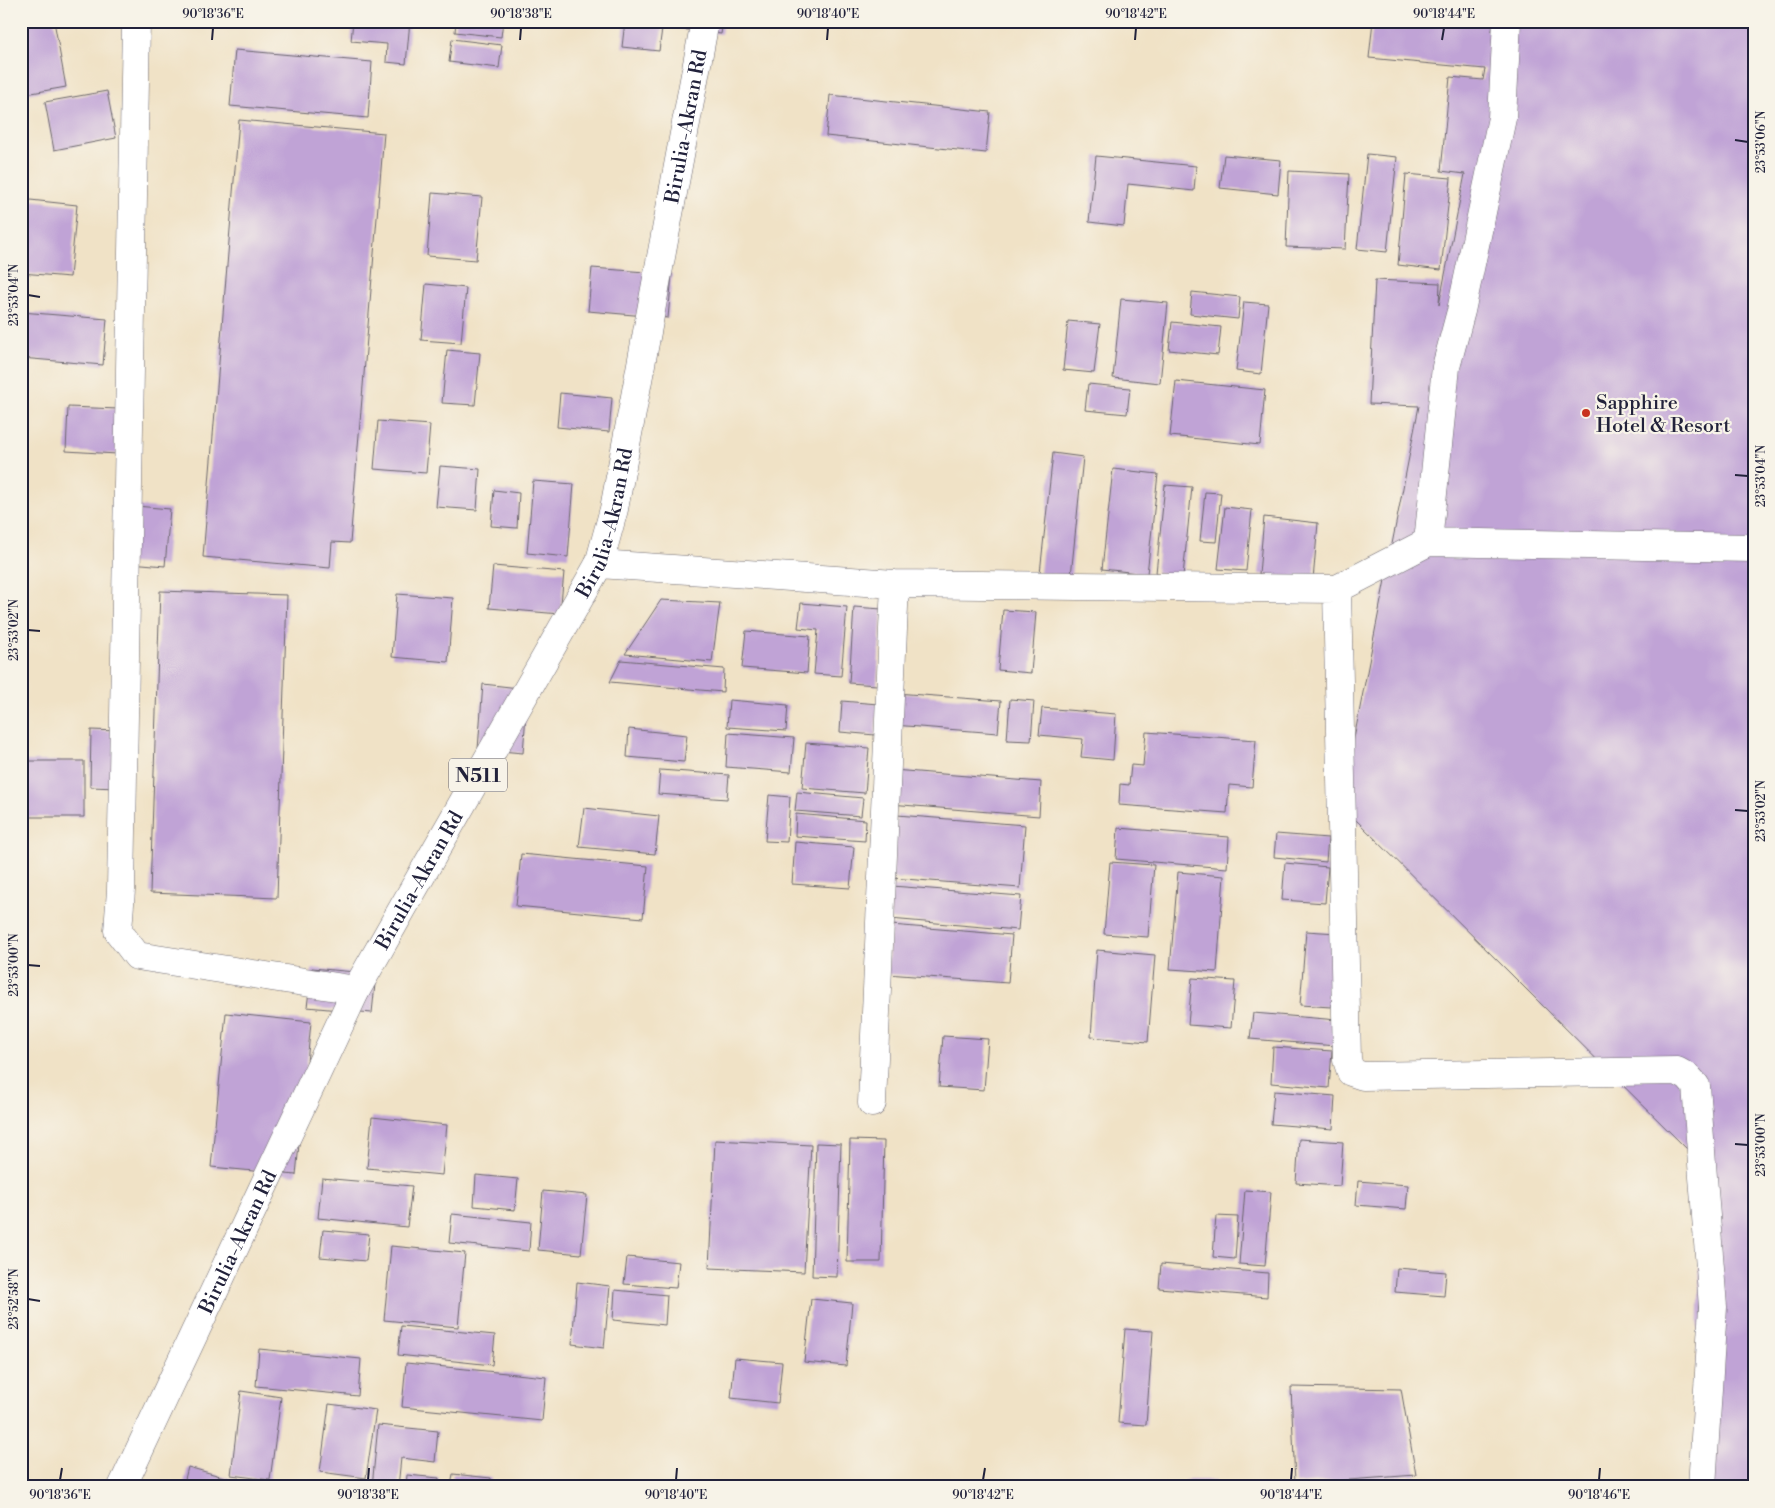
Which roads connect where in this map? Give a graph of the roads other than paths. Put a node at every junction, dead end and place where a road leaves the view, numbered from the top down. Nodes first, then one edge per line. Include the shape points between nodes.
1 (136, 21) edge
2 (705, 21) edge
3 (1507, 21) edge
4 (1428, 542) junction
5 (1754, 548) edge
6 (599, 564) junction
7 (895, 584) junction
8 (1337, 589) junction
9 (356, 990) junction
10 (872, 1103) dead end
11 (122, 1487) edge
12 (1702, 1487) edge

1 - 9 main road via 118,931 137,956
2 - 6 main road, Birulia-Akran Rd / N511 via 614,509
3 - 4 main road via 1502,118 1461,312 1446,366
4 - 5 main road
4 - 8 main road
6 - 7 main road
6 - 9 main road, Birulia-Akran Rd / N511
7 - 8 main road
7 - 10 main road
8 - 12 main road via 1347,1060 1351,1072 1363,1076 1677,1071 1696,1086 1714,1307
9 - 11 main road, Birulia-Akran Rd / N511

